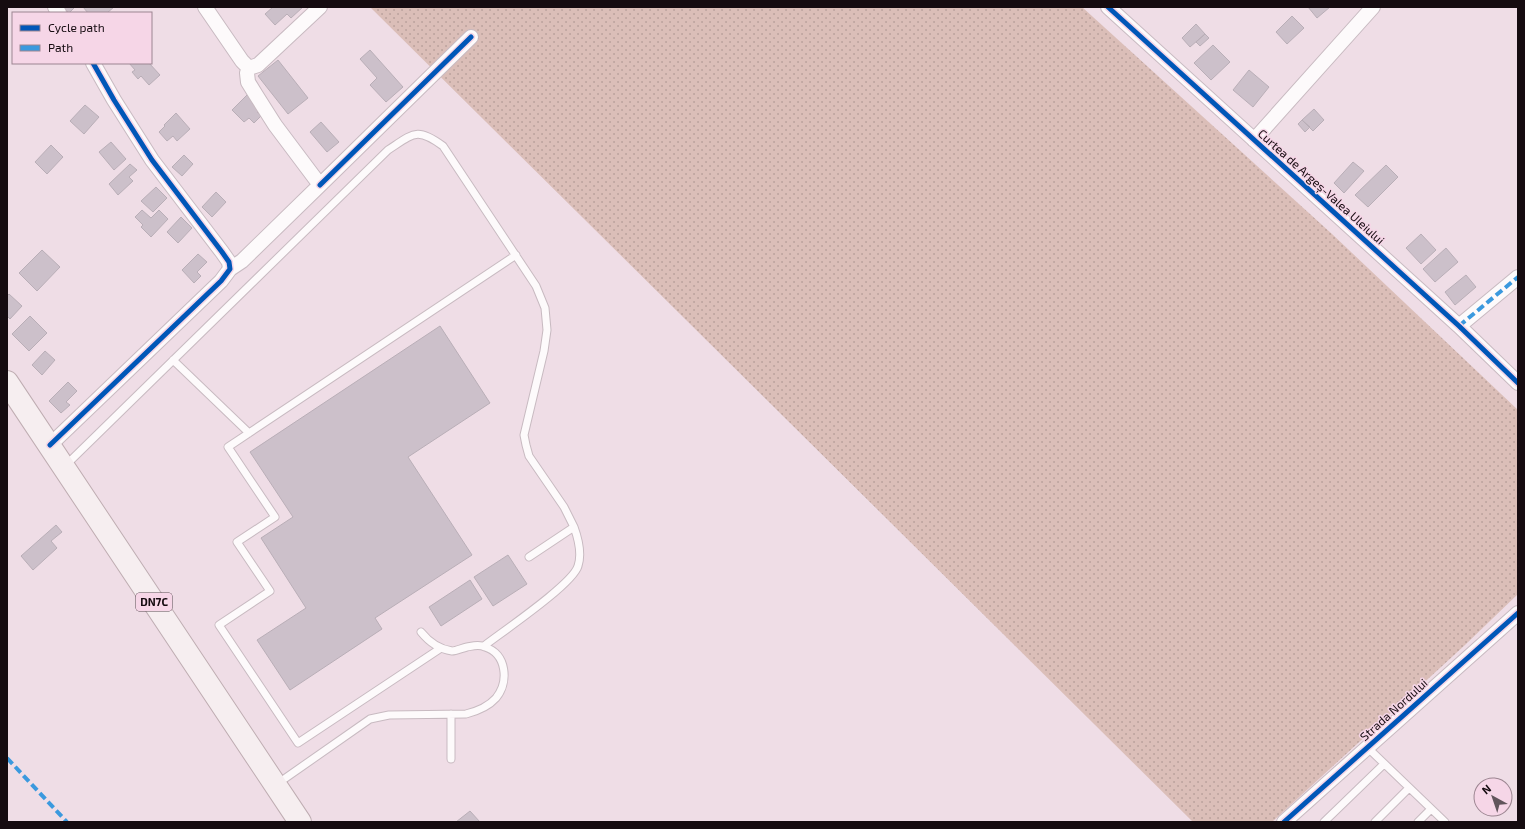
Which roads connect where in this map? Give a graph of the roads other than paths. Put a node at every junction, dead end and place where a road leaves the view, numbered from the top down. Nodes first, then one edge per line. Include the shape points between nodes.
1 (205, 7) edge
2 (320, 7) edge
3 (1108, 7) edge
4 (1373, 7) edge
5 (471, 37) dead end
6 (94, 64) edge
7 (249, 68) junction
8 (1254, 140) junction
9 (320, 185) junction
10 (516, 255) junction
11 (230, 269) junction
12 (1518, 277) edge
13 (1459, 326) junction
14 (173, 360) junction
15 (7, 382) edge
16 (1518, 383) edge
17 (249, 433) junction
18 (50, 445) junction
19 (64, 467) junction
20 (574, 527) junction
21 (529, 557) dead end
22 (1518, 613) edge
23 (421, 632) dead end
24 (484, 646) junction
25 (441, 648) junction
26 (451, 714) junction
27 (1368, 748) junction
28 (451, 759) dead end
29 (1384, 764) junction
30 (275, 785) junction
31 (1410, 788) junction
32 (1431, 809) junction
33 (300, 822) edge
34 (1284, 822) edge
35 (1324, 822) edge
36 (1376, 822) edge
37 (1418, 822) edge
38 (1445, 822) edge

1 - 7 street via 242,62
2 - 7 street via 258,65
3 - 8 street, Curtea de Argeș-Valea Uleiului
4 - 8 street
5 - 9 street
6 - 11 street via 152,160 222,252 229,262
7 - 9 street via 248,82
8 - 13 street, Curtea de Argeș-Valea Uleiului
9 - 11 street via 242,261
10 - 14 lane via 443,146 430,136 419,133 388,150
10 - 17 lane
10 - 20 lane via 536,286 545,308 547,330 524,435 526,445 529,456 564,507
11 - 18 street via 221,281
12 - 13 street
13 - 16 street, Curtea de Argeș-Valea Uleiului
14 - 17 lane
14 - 19 lane
15 - 18 main road, DN7C
17 - 25 lane via 228,447 275,517 237,542 270,591 219,625 298,743
18 - 19 main road, DN7C
19 - 30 main road, DN7C
20 - 21 lane
20 - 24 lane via 579,542 578,567 570,579
22 - 27 street, Strada Nordului
23 - 25 lane via 429,642
24 - 25 lane via 476,645 453,651
24 - 26 lane via 492,650 505,671 504,683 498,696 491,704 476,712
26 - 28 lane
26 - 30 lane via 389,715 370,719
27 - 29 lane
27 - 34 street, Strada Nordului
29 - 31 lane
29 - 35 lane
30 - 33 main road, DN7C
31 - 32 lane
31 - 36 lane
32 - 37 lane
32 - 38 lane

